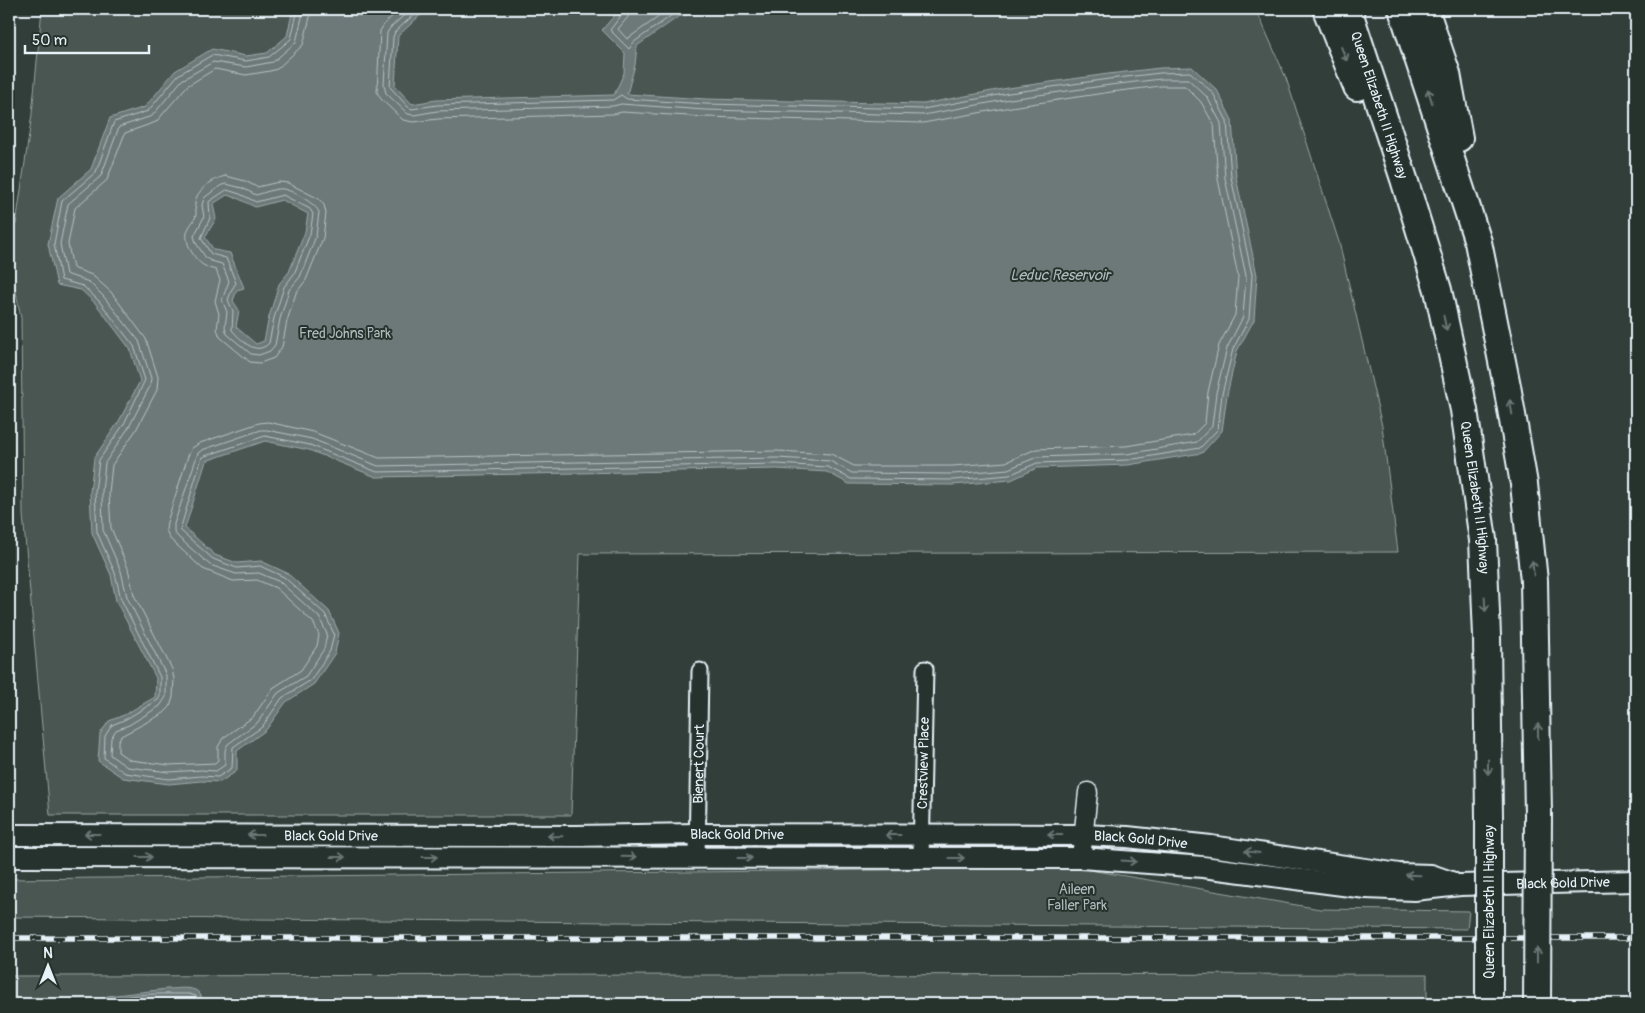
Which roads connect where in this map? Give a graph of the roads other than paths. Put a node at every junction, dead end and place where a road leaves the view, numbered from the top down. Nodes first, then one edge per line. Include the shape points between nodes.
1 (1326, 9) edge
2 (1348, 9) edge
3 (1402, 9) edge
4 (1425, 9) edge
5 (1478, 242) junction
6 (1438, 290) junction
7 (925, 668) dead end
8 (700, 671) dead end
9 (1088, 792) dead end
10 (697, 834) junction
11 (9, 835) edge
12 (921, 835) junction
13 (1083, 835) junction
14 (9, 857) edge
15 (697, 858) junction
16 (921, 858) junction
17 (1080, 858) junction
18 (1636, 881) edge
19 (1460, 885) junction
20 (1488, 1004) edge
21 (1537, 1004) edge

1 -> 6 highway
2 - 6 highway, Queen Elizabeth II Highway
5 -> 3 highway
4 - 5 highway via 1447,74
21 -> 5 highway, bridge via 1534,581 1524,484
6 -> 20 highway, Queen Elizabeth II Highway, bridge via 1464,410 1482,540 1487,636
7 - 12 street, Crestview Place
8 - 10 street, Bienert Court
9 - 13 street
10 -> 11 main road, Black Gold Drive
12 -> 10 main road, Black Gold Drive
10 - 15 street, Bienert Court
13 -> 12 main road, Black Gold Drive
12 - 16 street, Crestview Place
13 - 17 street
19 -> 13 main road, Black Gold Drive via 1431,875 1399,874 1211,846
14 -> 15 main road, Black Gold Drive
15 -> 16 main road, Black Gold Drive
16 -> 17 main road, Black Gold Drive
17 -> 19 main road, Black Gold Drive via 1203,867 1366,888 1414,890
18 - 19 main road, Black Gold Drive

